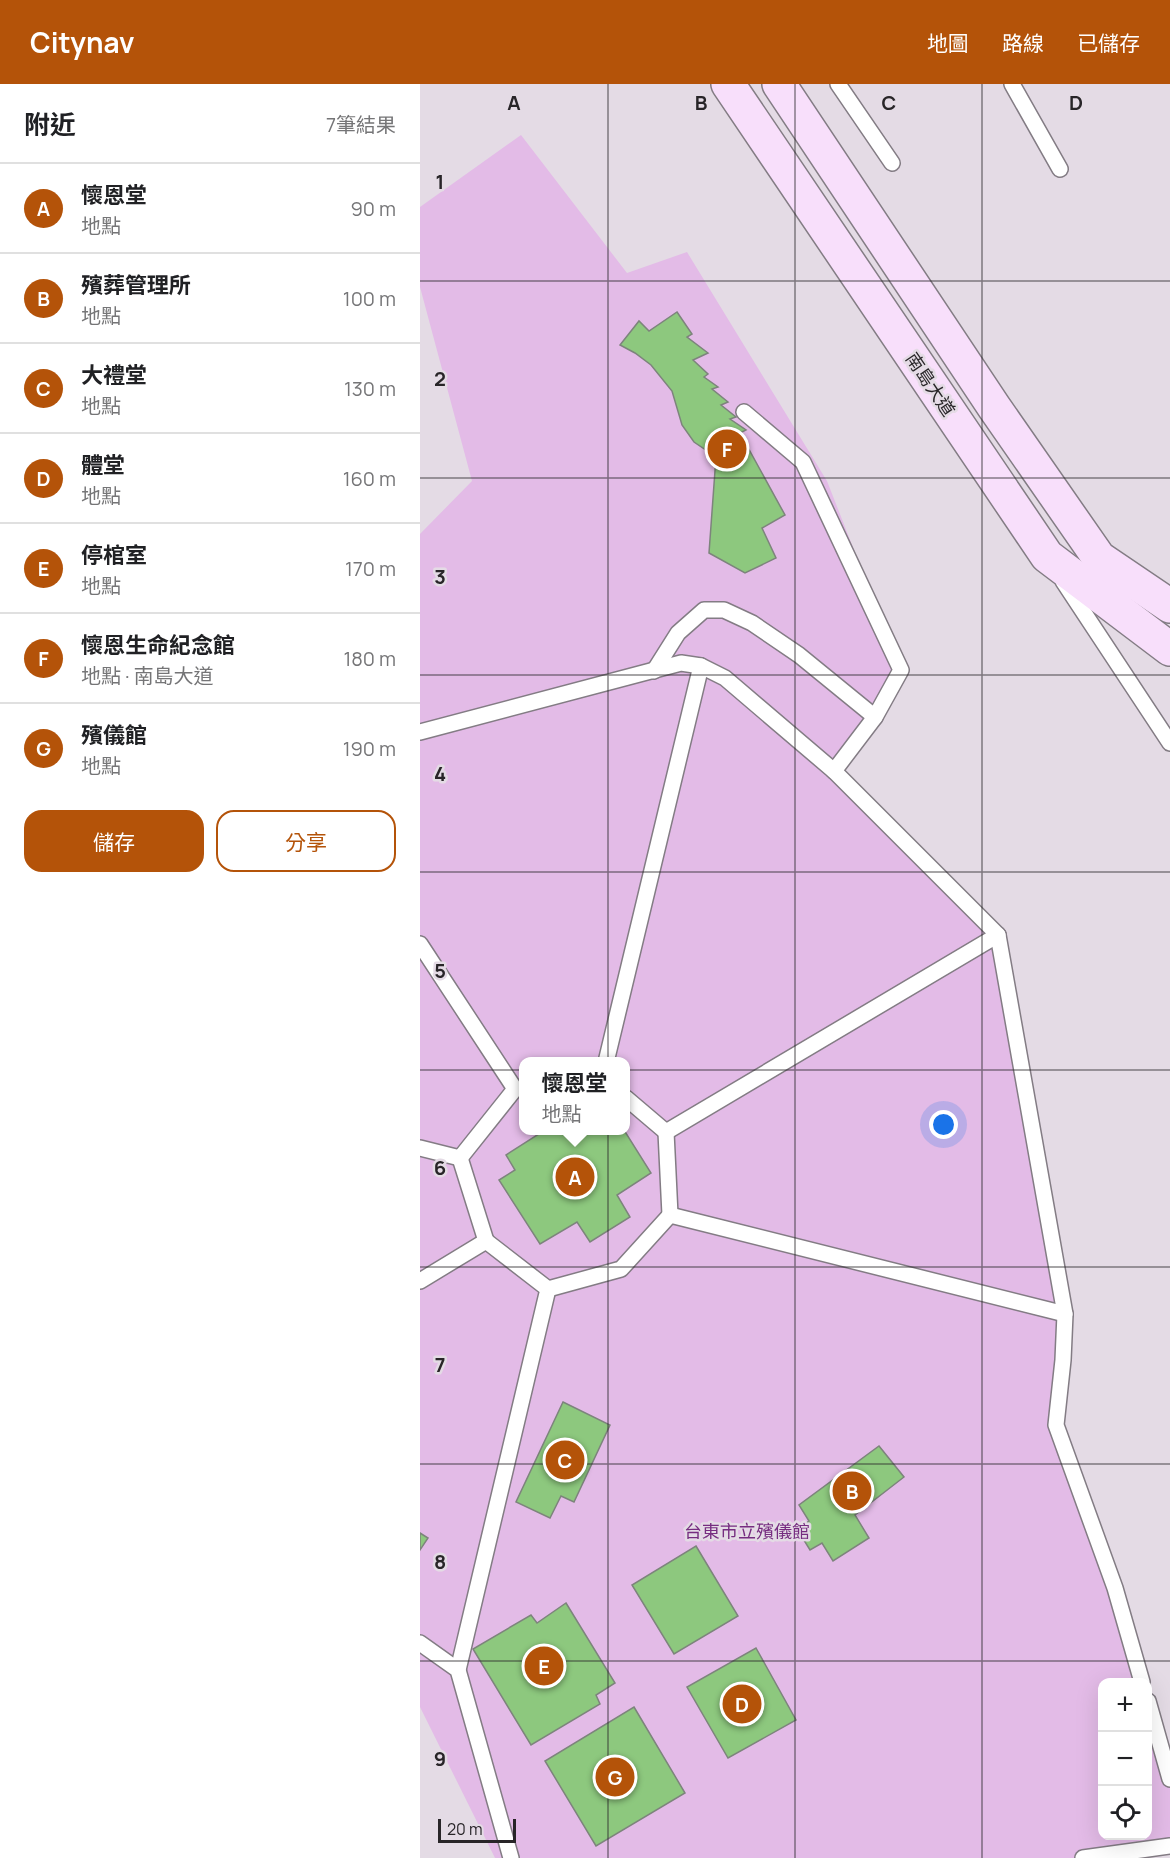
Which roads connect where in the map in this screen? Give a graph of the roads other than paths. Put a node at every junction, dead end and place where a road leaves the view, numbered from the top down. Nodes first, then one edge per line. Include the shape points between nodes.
1 (728, 84) edge
2 (779, 84) edge
3 (838, 84) edge
4 (1012, 84) edge
5 (892, 163) dead end
6 (1060, 169) dead end
7 (744, 412) dead end
8 (1047, 556) junction
9 (1170, 606) edge
10 (1170, 649) edge
11 (701, 666) junction
12 (654, 671) junction
13 (875, 717) junction
14 (420, 732) edge
15 (1170, 743) edge
16 (834, 771) junction
17 (998, 935) junction
18 (420, 944) edge
19 (607, 1057) edge
20 (519, 1088) edge
21 (630, 1101) edge
22 (666, 1132) junction
23 (420, 1148) edge
24 (460, 1158) junction
25 (670, 1215) junction
26 (486, 1241) junction
27 (420, 1281) edge
28 (548, 1289) junction
29 (1065, 1314) junction
30 (420, 1643) edge
31 (458, 1670) junction
32 (1141, 1678) edge
33 (1152, 1715) edge
34 (1170, 1779) edge
35 (1170, 1846) edge
36 (512, 1858) edge
37 (1083, 1858) edge

1 - 8 street, 南島大道
2 - 9 street via 1099,558
3 - 5 lane
4 - 6 lane
7 - 13 lane via 803,462 901,670
8 - 10 street, 南島大道
8 - 15 lane
11 - 12 lane via 681,663
11 - 16 lane via 725,678
11 - 19 lane
12 - 13 lane via 678,633 704,610 724,610 752,623 799,655
12 - 14 lane
13 - 16 lane
16 - 17 lane
17 - 22 lane
17 - 29 lane
18 - 20 lane
20 - 24 lane
21 - 22 lane
22 - 25 lane
23 - 24 lane
24 - 26 lane
25 - 28 lane via 621,1269
25 - 29 lane
26 - 27 lane
26 - 28 lane
28 - 31 lane
29 - 32 lane via 1056,1425 1114,1588
30 - 31 lane
31 - 36 lane
33 - 34 lane
35 - 37 lane

